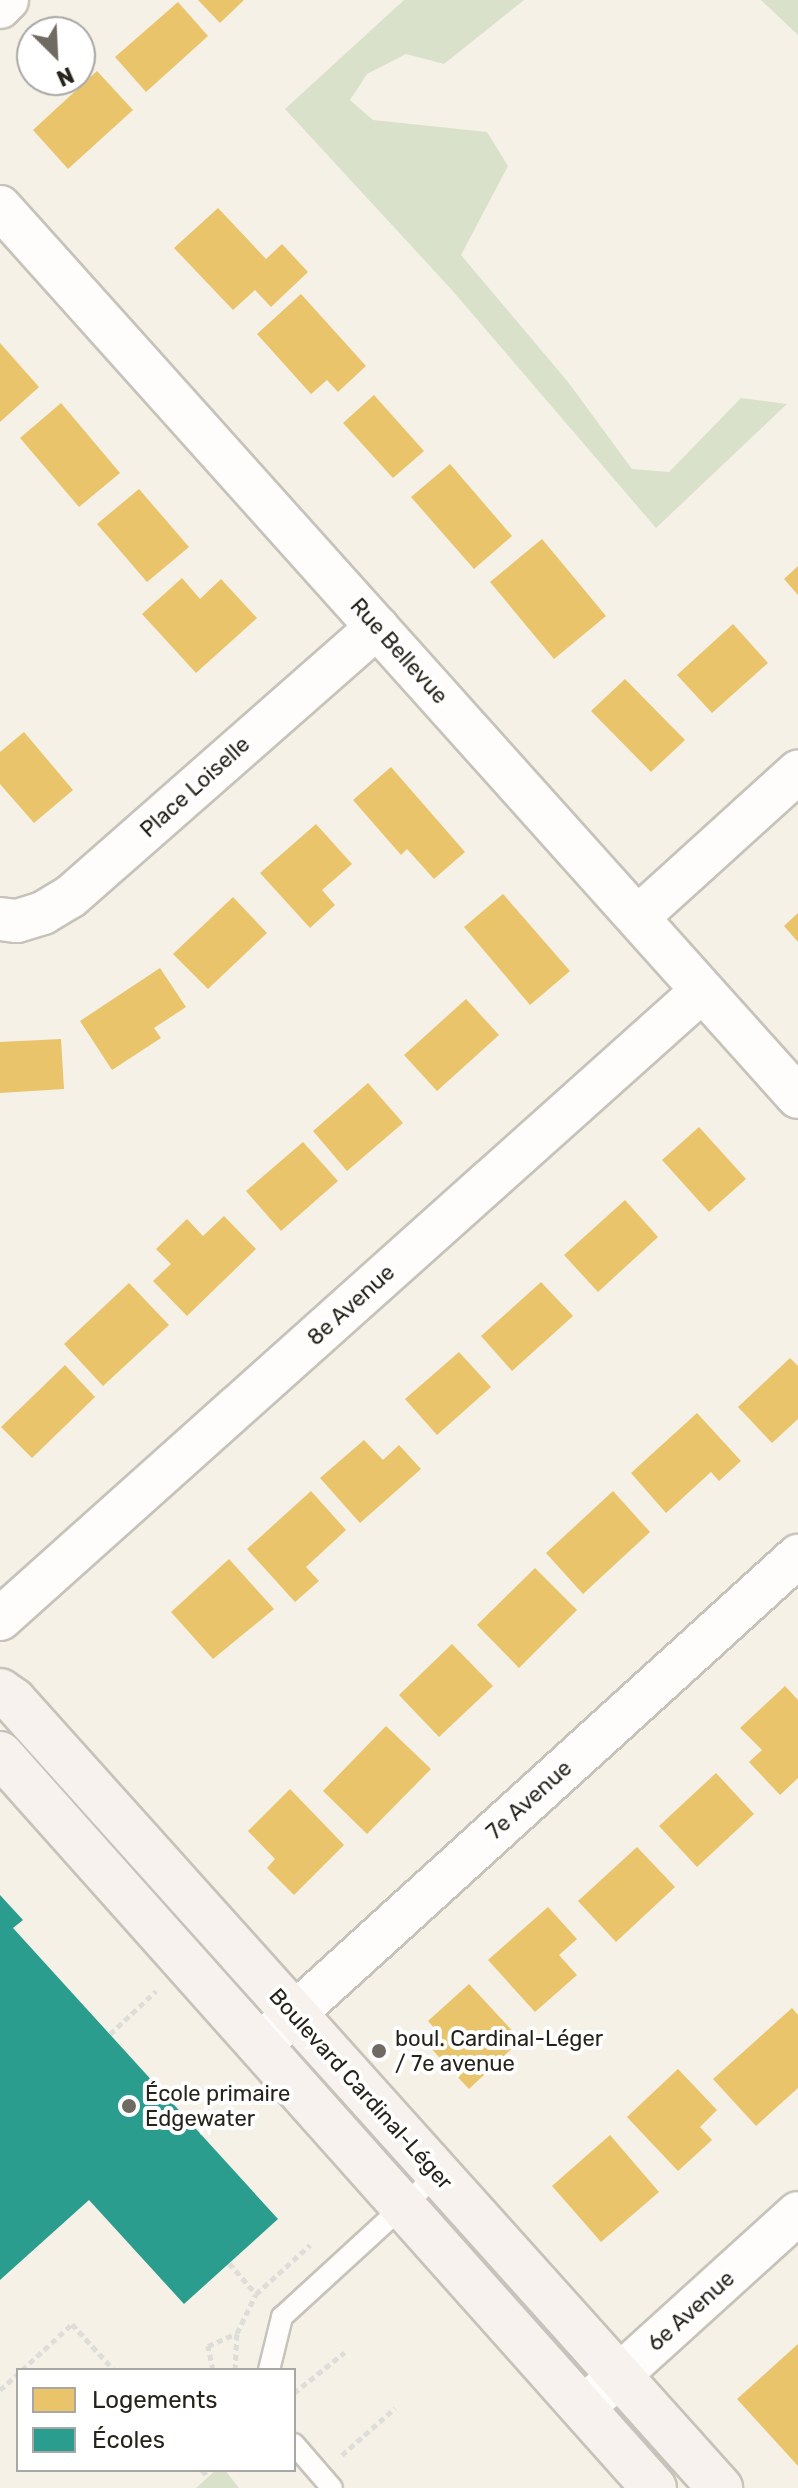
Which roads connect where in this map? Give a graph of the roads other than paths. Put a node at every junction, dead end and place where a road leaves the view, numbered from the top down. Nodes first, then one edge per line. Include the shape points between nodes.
1 (7, 0) edge
2 (0, 7) edge
3 (0, 207) edge
4 (377, 627) junction
5 (798, 772) edge
6 (639, 916) junction
7 (0, 919) edge
8 (702, 991) junction
9 (798, 1097) edge
10 (798, 1556) edge
11 (0, 1619) edge
12 (0, 1691) edge
13 (0, 1754) edge
14 (293, 2013) junction
15 (261, 2044) junction
16 (437, 2175) junction
17 (403, 2205) junction
18 (798, 2213) edge
19 (269, 2368) edge
20 (617, 2377) junction
21 (583, 2408) junction
22 (296, 2446) edge
23 (326, 2481) edge
24 (654, 2488) edge
25 (720, 2488) edge

1 - 2 street
3 - 4 street, Rue Bellevue
4 - 6 street, Rue Bellevue
4 - 7 street, Place Loiselle via 70,897 43,913 17,921
5 - 6 street
6 - 8 street, Rue Bellevue
8 - 9 street, Rue Bellevue
8 - 11 street, 8e Avenue
10 - 14 street, 7e Avenue
12 - 14 street, Boulevard Cardinal-Léger
13 - 15 street, Boulevard Cardinal-Léger
14 - 15 street, 7e Avenue
14 - 16 street, Boulevard Cardinal-Léger
15 - 17 street, Boulevard Cardinal-Léger
16 - 17 lane
16 - 20 street, Boulevard Cardinal-Léger
17 - 19 lane via 282,2317
17 - 21 street, Boulevard Cardinal-Léger
18 - 20 street, 6e Avenue
20 - 21 street, 6e Avenue
20 - 25 street, Boulevard Cardinal-Léger
21 - 24 street, Boulevard Cardinal-Léger
22 - 23 lane

